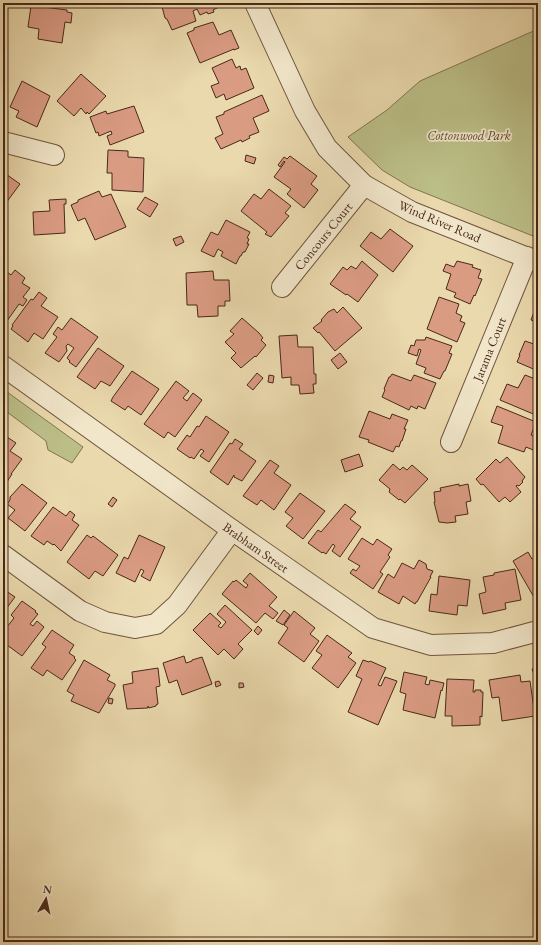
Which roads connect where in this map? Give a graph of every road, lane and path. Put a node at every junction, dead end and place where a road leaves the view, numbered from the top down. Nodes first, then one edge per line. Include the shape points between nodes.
1 (255, 3) edge
2 (3, 142) edge
3 (54, 155) dead end
4 (364, 185) junction
5 (532, 259) edge
6 (282, 287) dead end
7 (3, 366) edge
8 (451, 442) dead end
9 (232, 530) junction
10 (3, 555) edge
11 (538, 631) edge

1 - 4 street, Wind River Road via 305,111 327,148
2 - 3 street
4 - 5 street, Wind River Road via 412,212
4 - 6 street, Concours Court
5 - 8 street, Jarama Court
7 - 9 street, Brabham Street
9 - 10 street via 177,605 156,624 135,628 105,622 80,611
9 - 11 street, Brabham Street via 373,628 432,645 493,643

